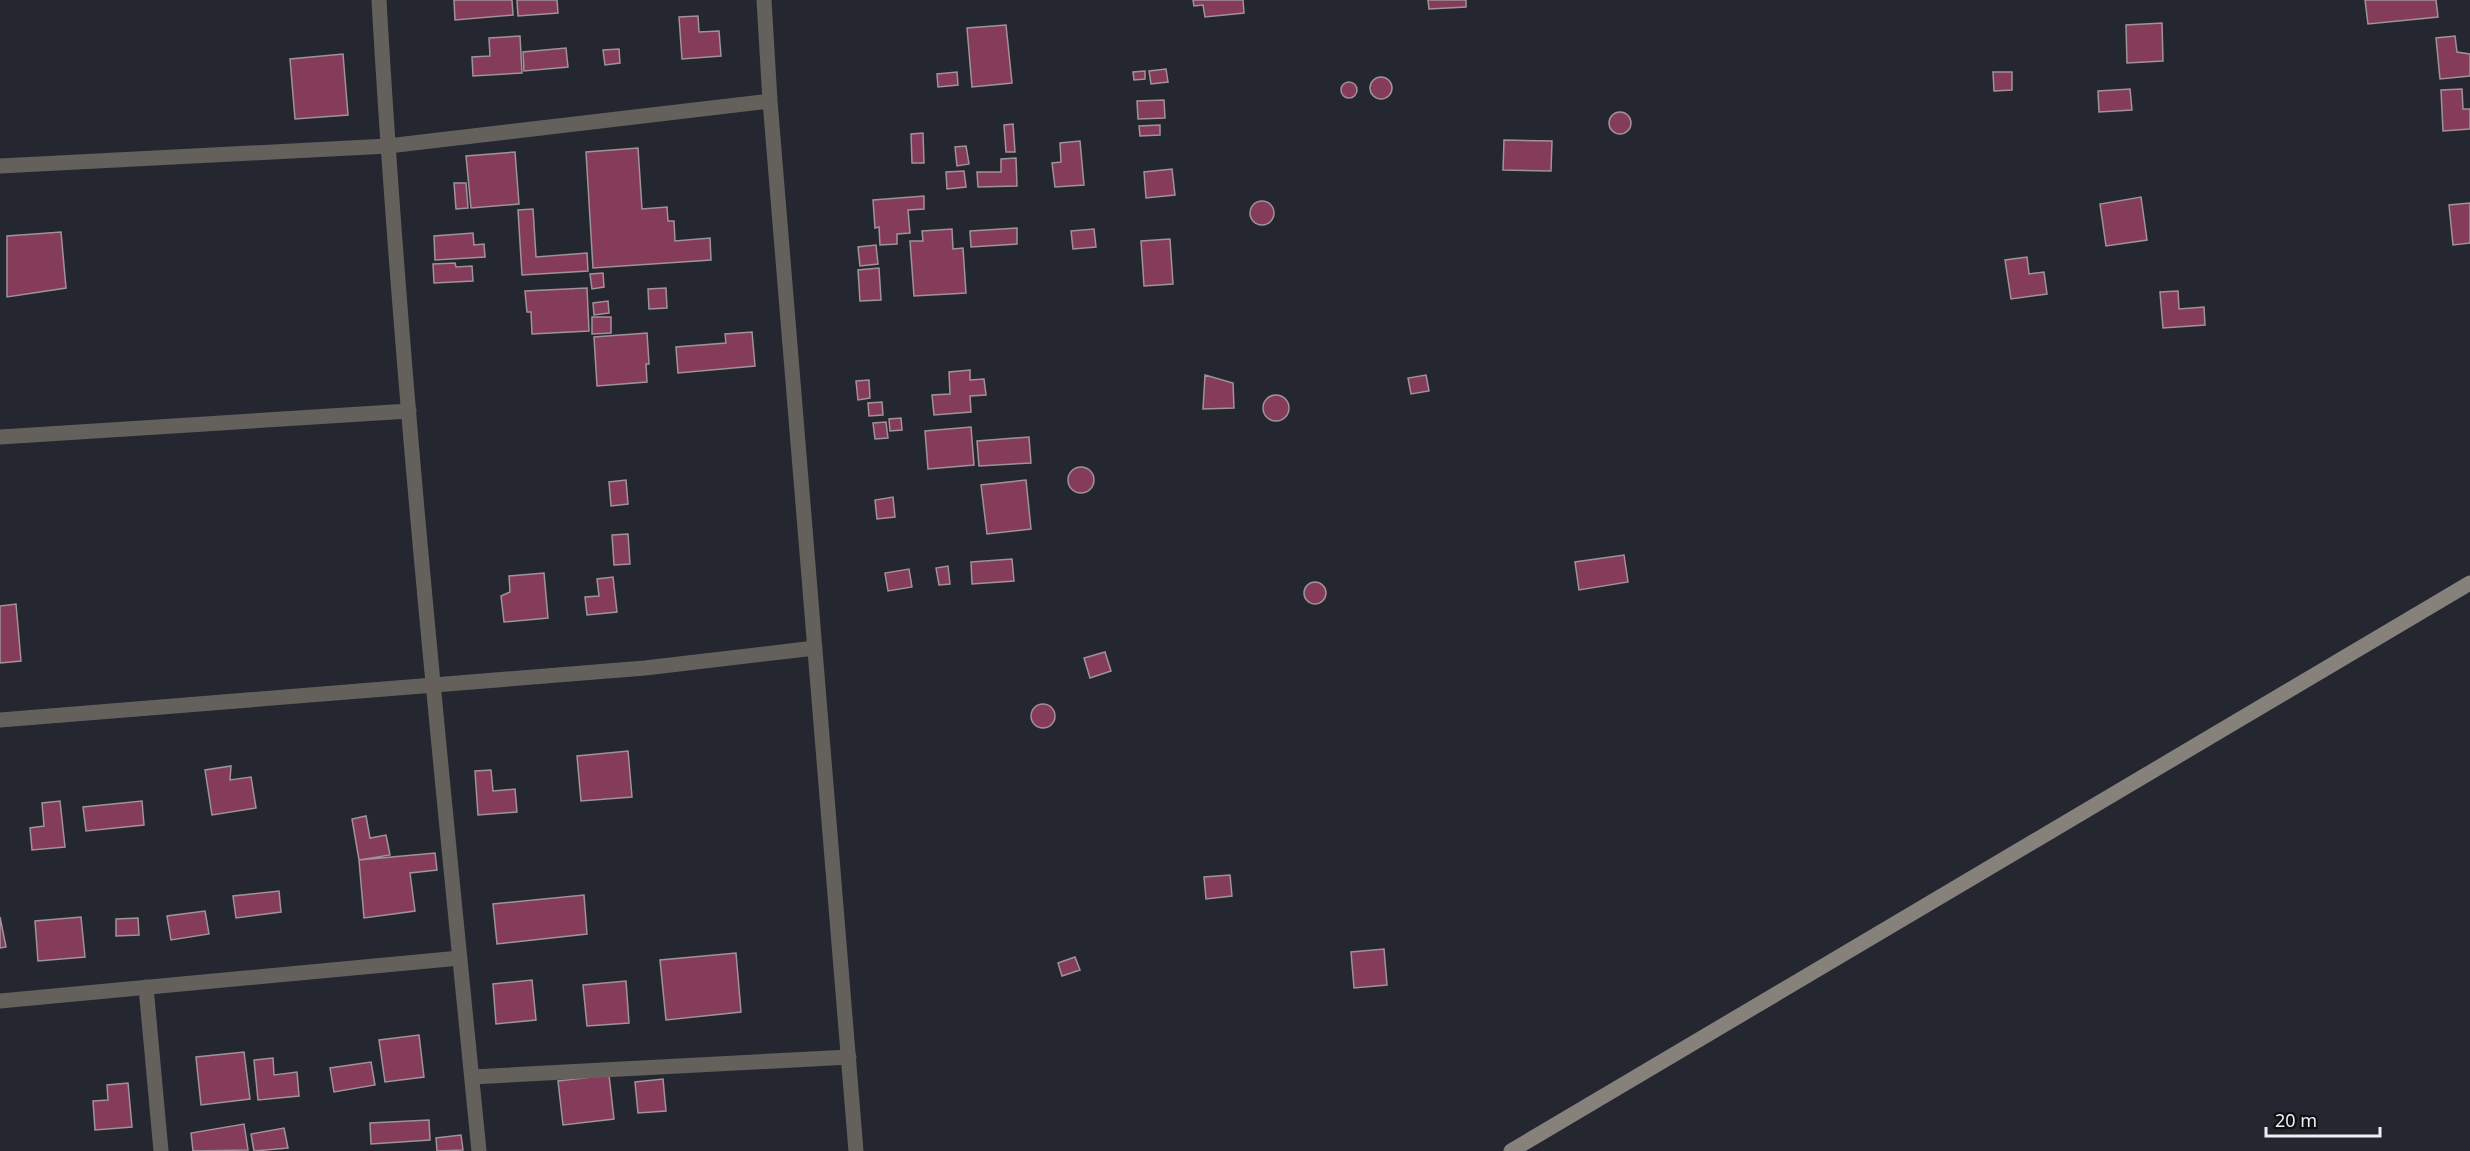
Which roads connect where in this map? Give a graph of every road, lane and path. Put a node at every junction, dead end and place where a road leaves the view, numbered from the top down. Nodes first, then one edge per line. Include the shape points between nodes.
1 (380, 0) edge
2 (764, 0) edge
3 (770, 101) junction
4 (388, 146) junction
5 (0, 166) edge
6 (409, 411) junction
7 (0, 437) edge
8 (2470, 584) edge
9 (815, 648) junction
10 (433, 685) junction
11 (0, 720) edge
12 (460, 958) junction
13 (146, 987) junction
14 (0, 1001) edge
15 (849, 1057) junction
16 (472, 1077) junction
17 (161, 1151) edge
18 (479, 1151) edge
19 (856, 1151) edge
20 (1510, 1151) edge

1 - 4 street
2 - 3 street
3 - 4 street
3 - 9 street
4 - 5 street
4 - 6 street
6 - 7 street
6 - 10 street
8 - 20 main road
9 - 10 street via 645,668
9 - 15 street
10 - 11 street
10 - 12 street
12 - 13 street
12 - 16 street
13 - 14 street
13 - 17 street
15 - 16 street
15 - 19 street
16 - 18 street

